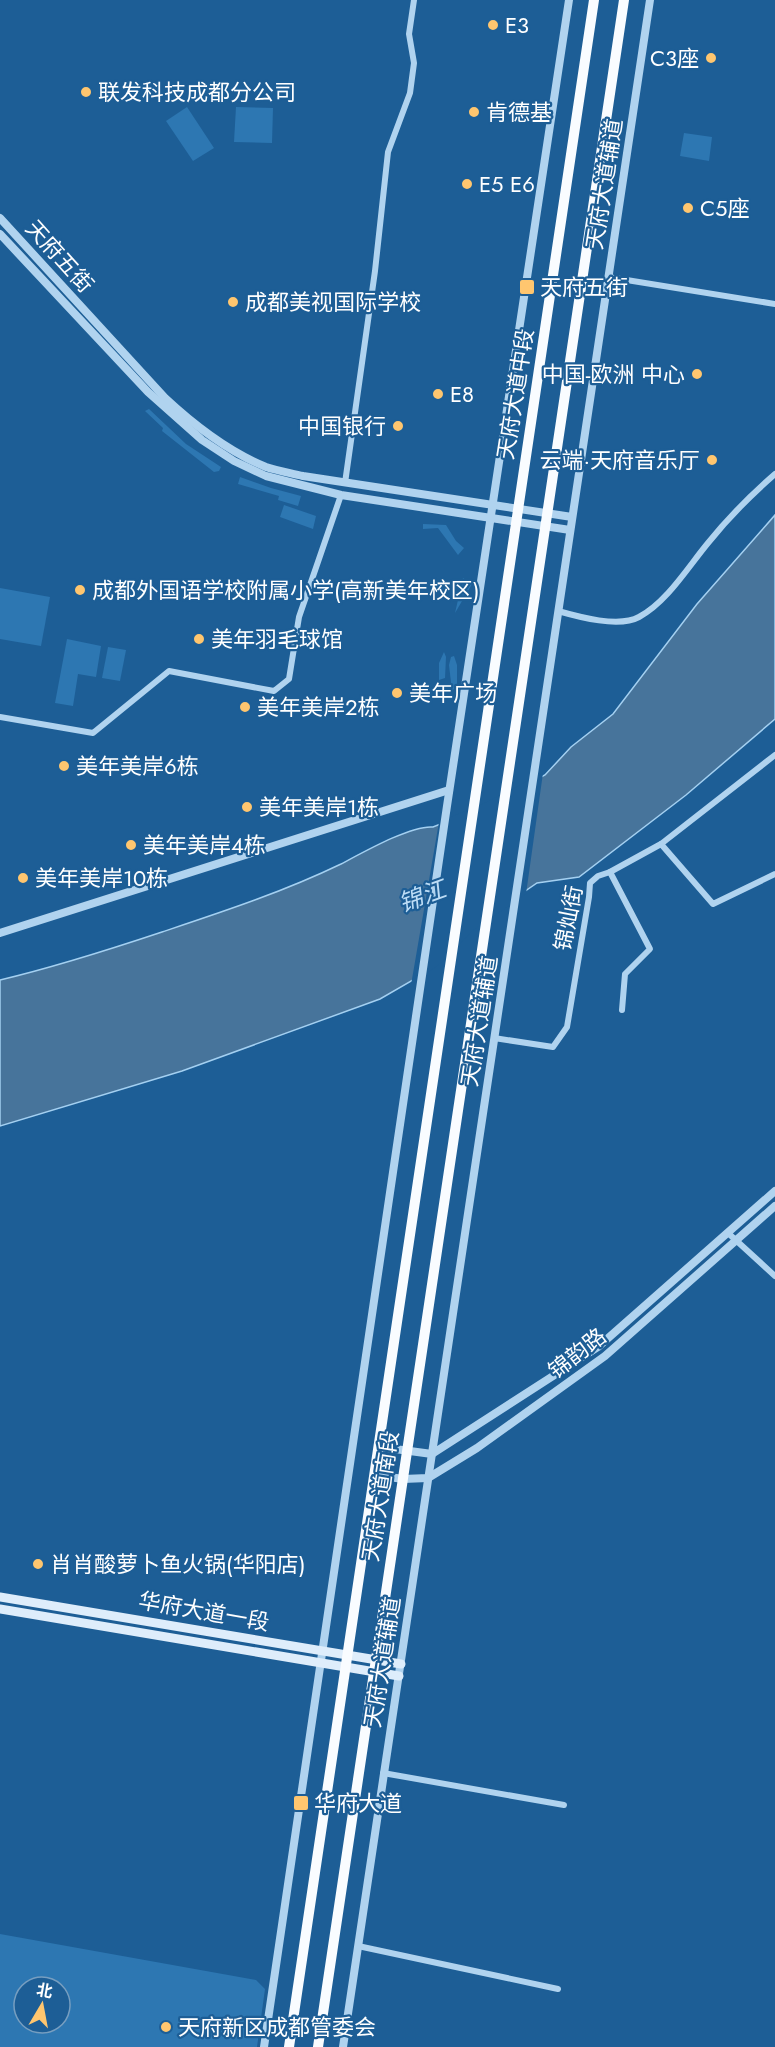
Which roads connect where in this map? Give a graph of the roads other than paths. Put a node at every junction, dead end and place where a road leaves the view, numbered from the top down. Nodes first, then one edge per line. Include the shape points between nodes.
1 (414, 0) edge
2 (569, 0) edge
3 (594, 0) edge
4 (624, 0) edge
5 (650, 0) edge
6 (0, 218) edge
7 (0, 234) edge
8 (608, 277) junction
9 (775, 303) edge
10 (775, 474) edge
11 (345, 483) junction
12 (341, 495) junction
13 (493, 505) junction
14 (518, 509) junction
15 (547, 513) junction
16 (572, 517) junction
17 (491, 518) junction
18 (516, 522) junction
19 (545, 526) junction
20 (570, 530) junction
21 (558, 611) junction
22 (0, 717) edge
23 (775, 755) edge
24 (450, 790) junction
25 (475, 794) joint
26 (661, 844) junction
27 (610, 872) junction
28 (775, 874) edge
29 (0, 933) edge
30 (622, 1010) dead end
31 (494, 1038) junction
32 (775, 1191) edge
33 (775, 1206) edge
34 (728, 1233) junction
35 (736, 1241) junction
36 (775, 1276) edge
37 (380, 1447) junction
38 (407, 1451) junction
39 (432, 1454) junction
40 (376, 1475) junction
41 (428, 1478) junction
42 (403, 1479) junction
43 (0, 1597) edge
44 (0, 1609) edge
45 (323, 1651) junction
46 (348, 1655) junction
47 (376, 1660) junction
48 (321, 1664) junction
49 (400, 1664) junction
50 (347, 1667) junction
51 (374, 1672) junction
52 (399, 1676) junction
53 (383, 1773) junction
54 (564, 1805) dead end
55 (358, 1946) junction
56 (558, 1989) dead end
57 (264, 2047) edge
58 (290, 2047) edge
59 (318, 2047) edge
60 (343, 2047) edge

1 - 11 street via 409,34 414,63 410,93 388,152
2 - 13 street
3 - 14 main road, 天府大道中段
4 - 15 main road
5 - 8 street, 天府大道辅道
6 - 11 street, 天府五街 via 186,417 267,467
7 - 12 street, 天府五街 via 148,392 202,440 266,476
8 - 9 street
8 - 16 street, 天府大道辅道
10 - 21 street via 709,541 680,580 638,618 598,621
11 - 13 street, 天府五街
12 - 17 street, 天府五街
12 - 22 street via 299,617 289,679 274,691 169,671 93,733
13 - 14 street, 天府五街
13 - 17 street
14 - 15 street, 天府五街
14 - 18 main road, 天府大道中段
15 - 16 street, 天府五街
15 - 19 main road
16 - 20 street, 天府大道辅道
17 - 18 street, 天府五街
17 - 24 street
18 - 19 street, 天府五街
18 - 25 main road, 天府大道中段
19 - 20 street, 天府五街
19 - 38 main road, 天府大道南段
20 - 21 street, 天府大道辅道
21 - 31 street, 天府大道辅道
23 - 26 street, 锦灿街
24 - 29 street
24 - 45 street
25 - 37 main road, 天府大道南段
26 - 27 street, 锦灿街
26 - 28 street via 713,904
27 - 30 street via 650,950 624,974
27 - 31 street, 锦灿街 via 590,883 567,1027 562,1035 553,1047
31 - 39 street, 天府大道辅道
32 - 34 street, 锦韵路
33 - 35 street, 锦韵路
34 - 35 street
34 - 39 street, 锦韵路 via 598,1347
35 - 36 street
35 - 41 street, 锦韵路 via 581,1375
37 - 38 street
37 - 40 main road, 天府大道南段
38 - 39 street
38 - 42 main road, 天府大道南段
39 - 41 street, 天府大道辅道
40 - 42 street, 锦韵路
40 - 46 main road, 天府大道南段
41 - 42 street, 锦韵路
41 - 49 street, 天府大道辅道
42 - 47 main road, 天府大道南段
43 - 45 main road, 华府大道一段
44 - 48 main road
45 - 46 main road, 华府大道一段
45 - 48 street
46 - 47 main road, 华府大道一段
46 - 50 main road, 天府大道南段
47 - 49 main road, 华府大道一段
47 - 51 main road, 天府大道南段
48 - 50 main road
48 - 57 street
49 - 52 street, 天府大道辅道
50 - 51 main road
50 - 58 main road, 天府大道南段
51 - 52 main road
51 - 59 main road, 天府大道南段
52 - 53 street, 天府大道辅道
53 - 54 street
53 - 55 street, 天府大道辅道
55 - 56 street
55 - 60 street, 天府大道辅道

